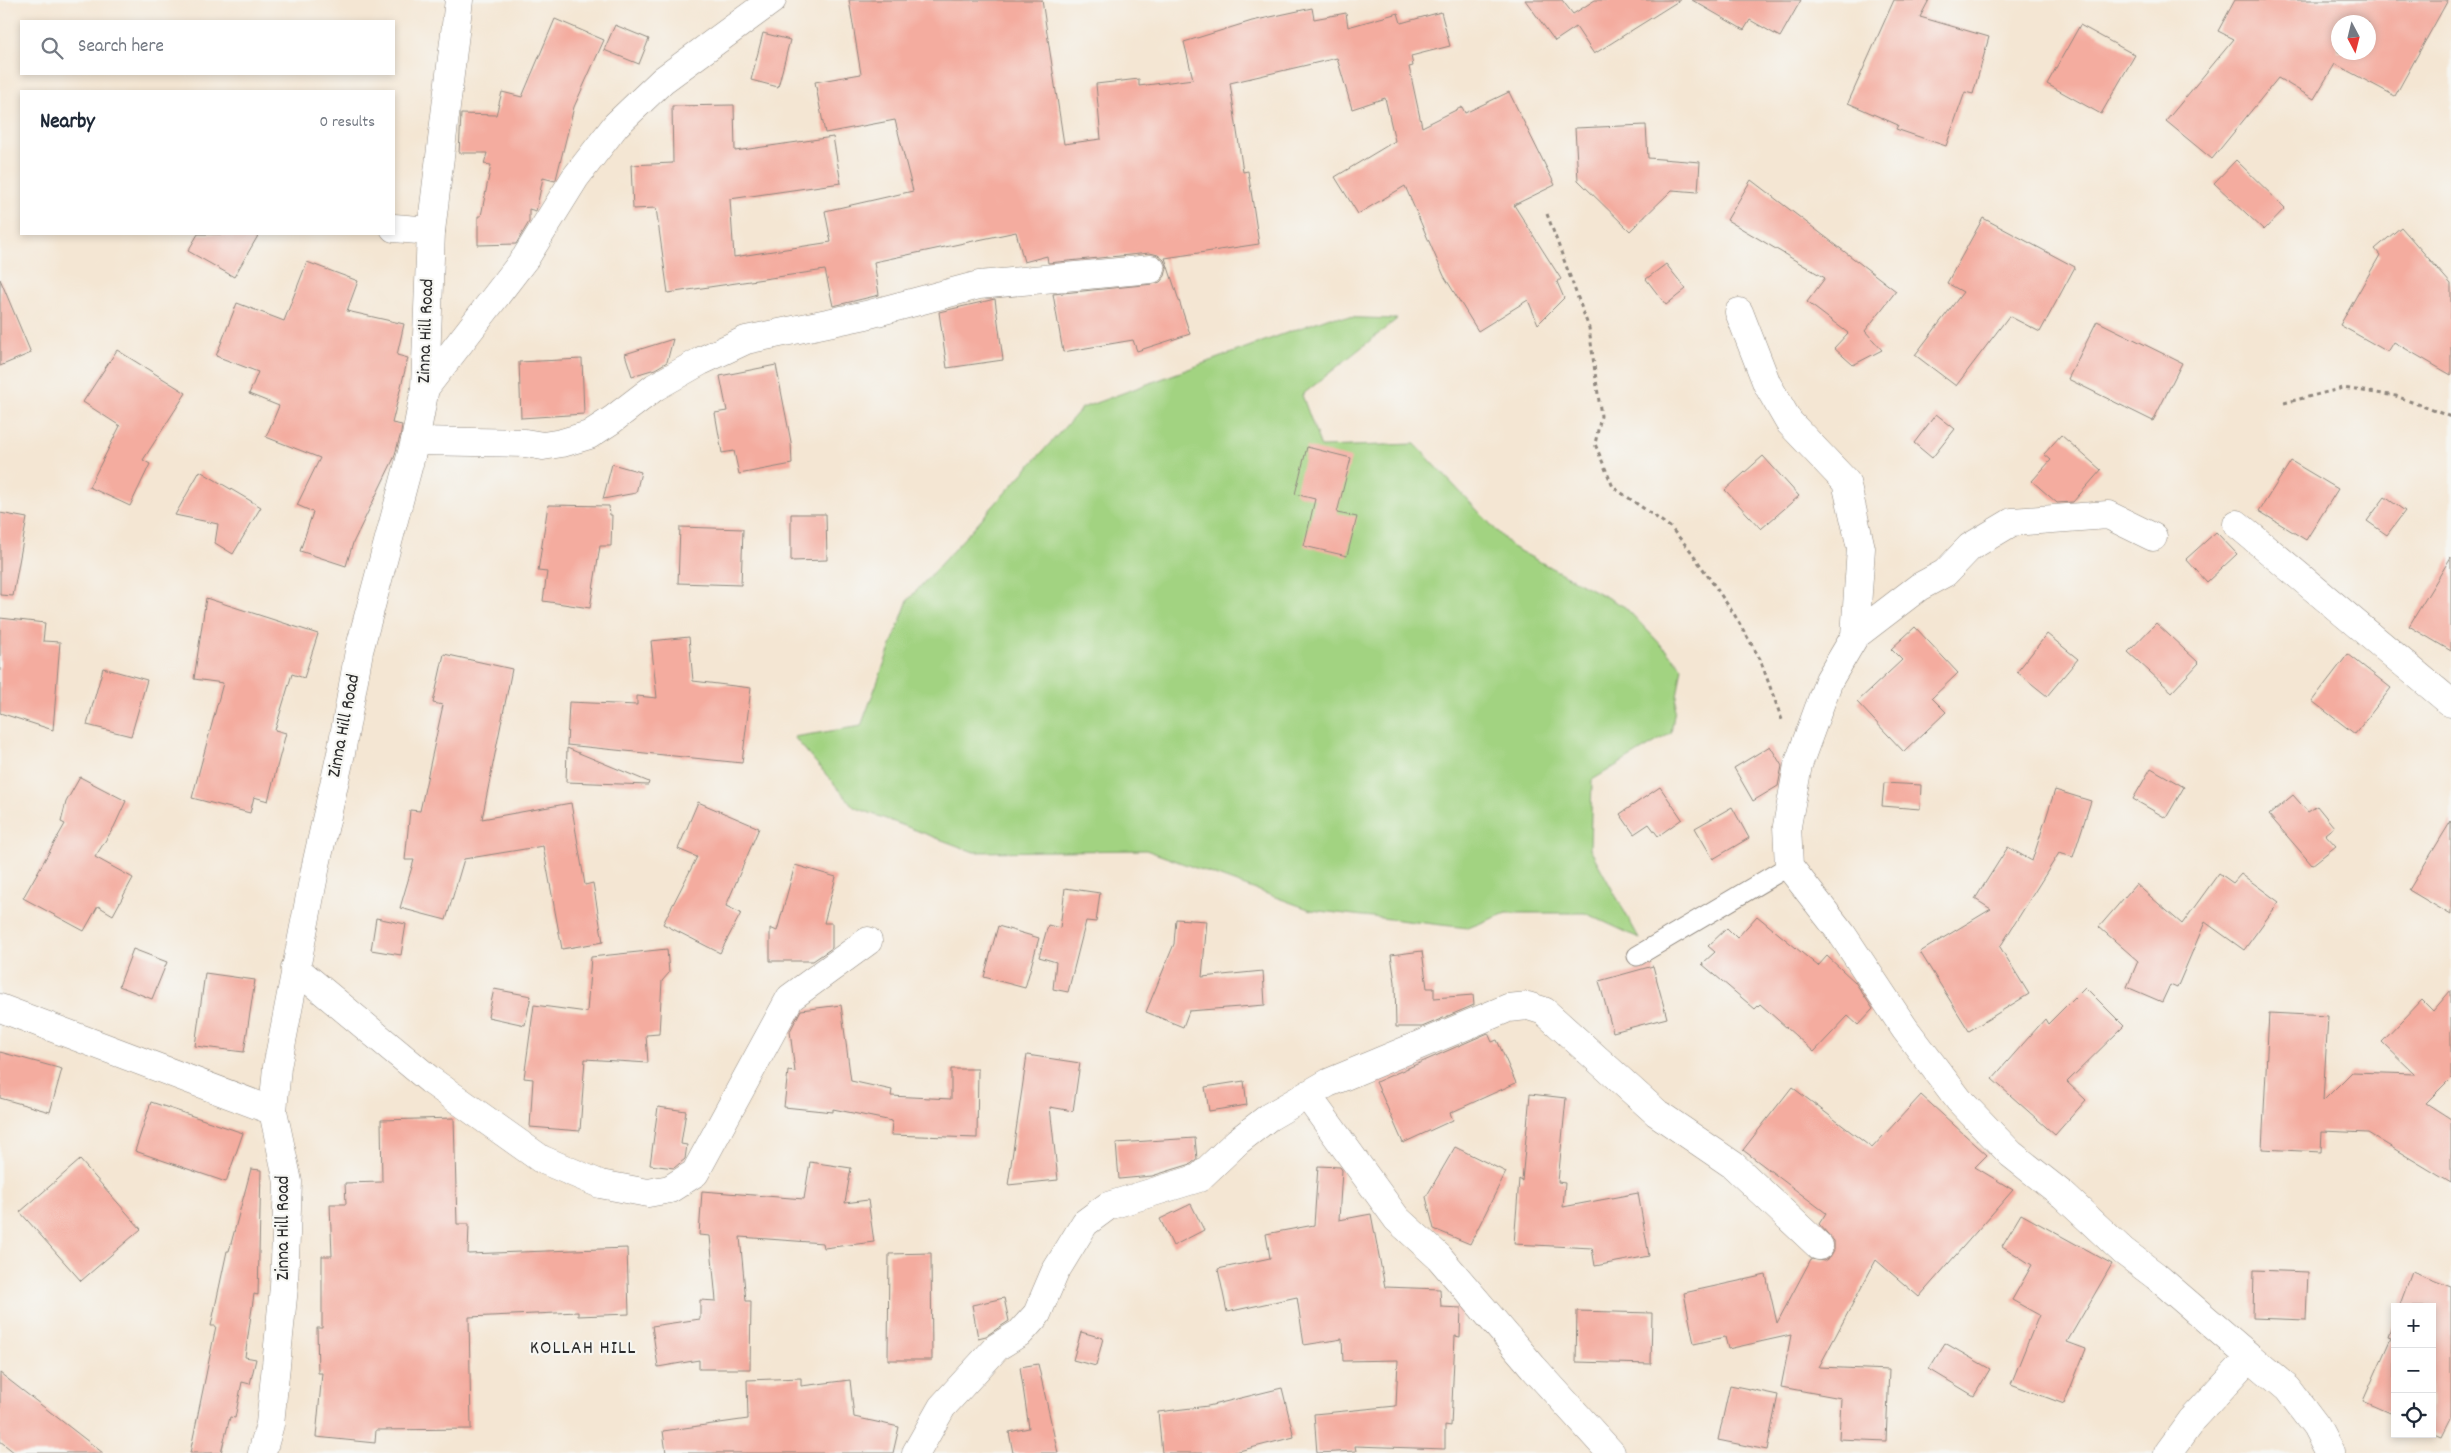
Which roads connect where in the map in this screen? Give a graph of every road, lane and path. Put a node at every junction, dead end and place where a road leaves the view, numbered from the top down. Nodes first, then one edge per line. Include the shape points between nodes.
1 (460, 0) edge
2 (772, 0) edge
3 (1547, 214) dead end
4 (395, 228) edge
5 (431, 231) junction
6 (1152, 269) dead end
7 (1739, 312) dead end
8 (425, 388) junction
9 (2284, 403) dead end
10 (2451, 417) edge
11 (415, 441) junction
12 (2237, 524) dead end
13 (2153, 537) dead end
14 (1855, 636) junction
15 (2451, 703) edge
16 (1782, 723) dead end
17 (1789, 866) junction
18 (868, 940) dead end
19 (1637, 956) dead end
20 (295, 968) junction
21 (0, 1008) edge
22 (1307, 1095) junction
23 (273, 1111) junction
24 (1819, 1246) dead end
25 (2250, 1357) junction
26 (262, 1453) edge
27 (916, 1453) edge
28 (1611, 1453) edge
29 (2168, 1453) edge
30 (2330, 1453) edge

1 - 5 street, Zinna Hill Road
2 - 8 street via 663,80 616,125 575,178 526,257
3 - 16 path via 1589,328 1601,416 1595,444 1613,486 1670,527 1690,550 1760,658
4 - 5 street
5 - 8 street, Zinna Hill Road
6 - 11 street via 979,285 866,315 746,340 655,387 589,435 562,443 544,446
7 - 14 street via 1767,384 1789,422 1846,482 1861,548
8 - 11 street, Zinna Hill Road
9 - 10 path via 2342,388 2396,396
11 - 20 street, Zinna Hill Road via 359,651 341,753
12 - 15 street
13 - 14 street via 2108,515 2012,522 1970,547 1946,573 1919,587
14 - 17 street via 1829,680 1798,765 1787,826
17 - 19 lane
17 - 25 street via 1842,934 1904,1029 1960,1100 2011,1154
18 - 20 street via 790,998 696,1173 670,1189 648,1193 600,1184 541,1159 430,1080
20 - 23 street, Zinna Hill Road via 277,1067
21 - 23 street
22 - 24 street via 1328,1083 1508,1008 1528,1006 1544,1011 1657,1114 1733,1165
22 - 27 street via 1269,1117 1199,1178 1108,1206 1085,1223 1055,1272 1037,1314 1021,1332 997,1347 942,1407
22 - 28 street via 1397,1220 1439,1257
23 - 26 street, Zinna Hill Road via 288,1182 284,1287 270,1424
25 - 29 street via 2192,1420
25 - 30 street via 2288,1389 2316,1426

